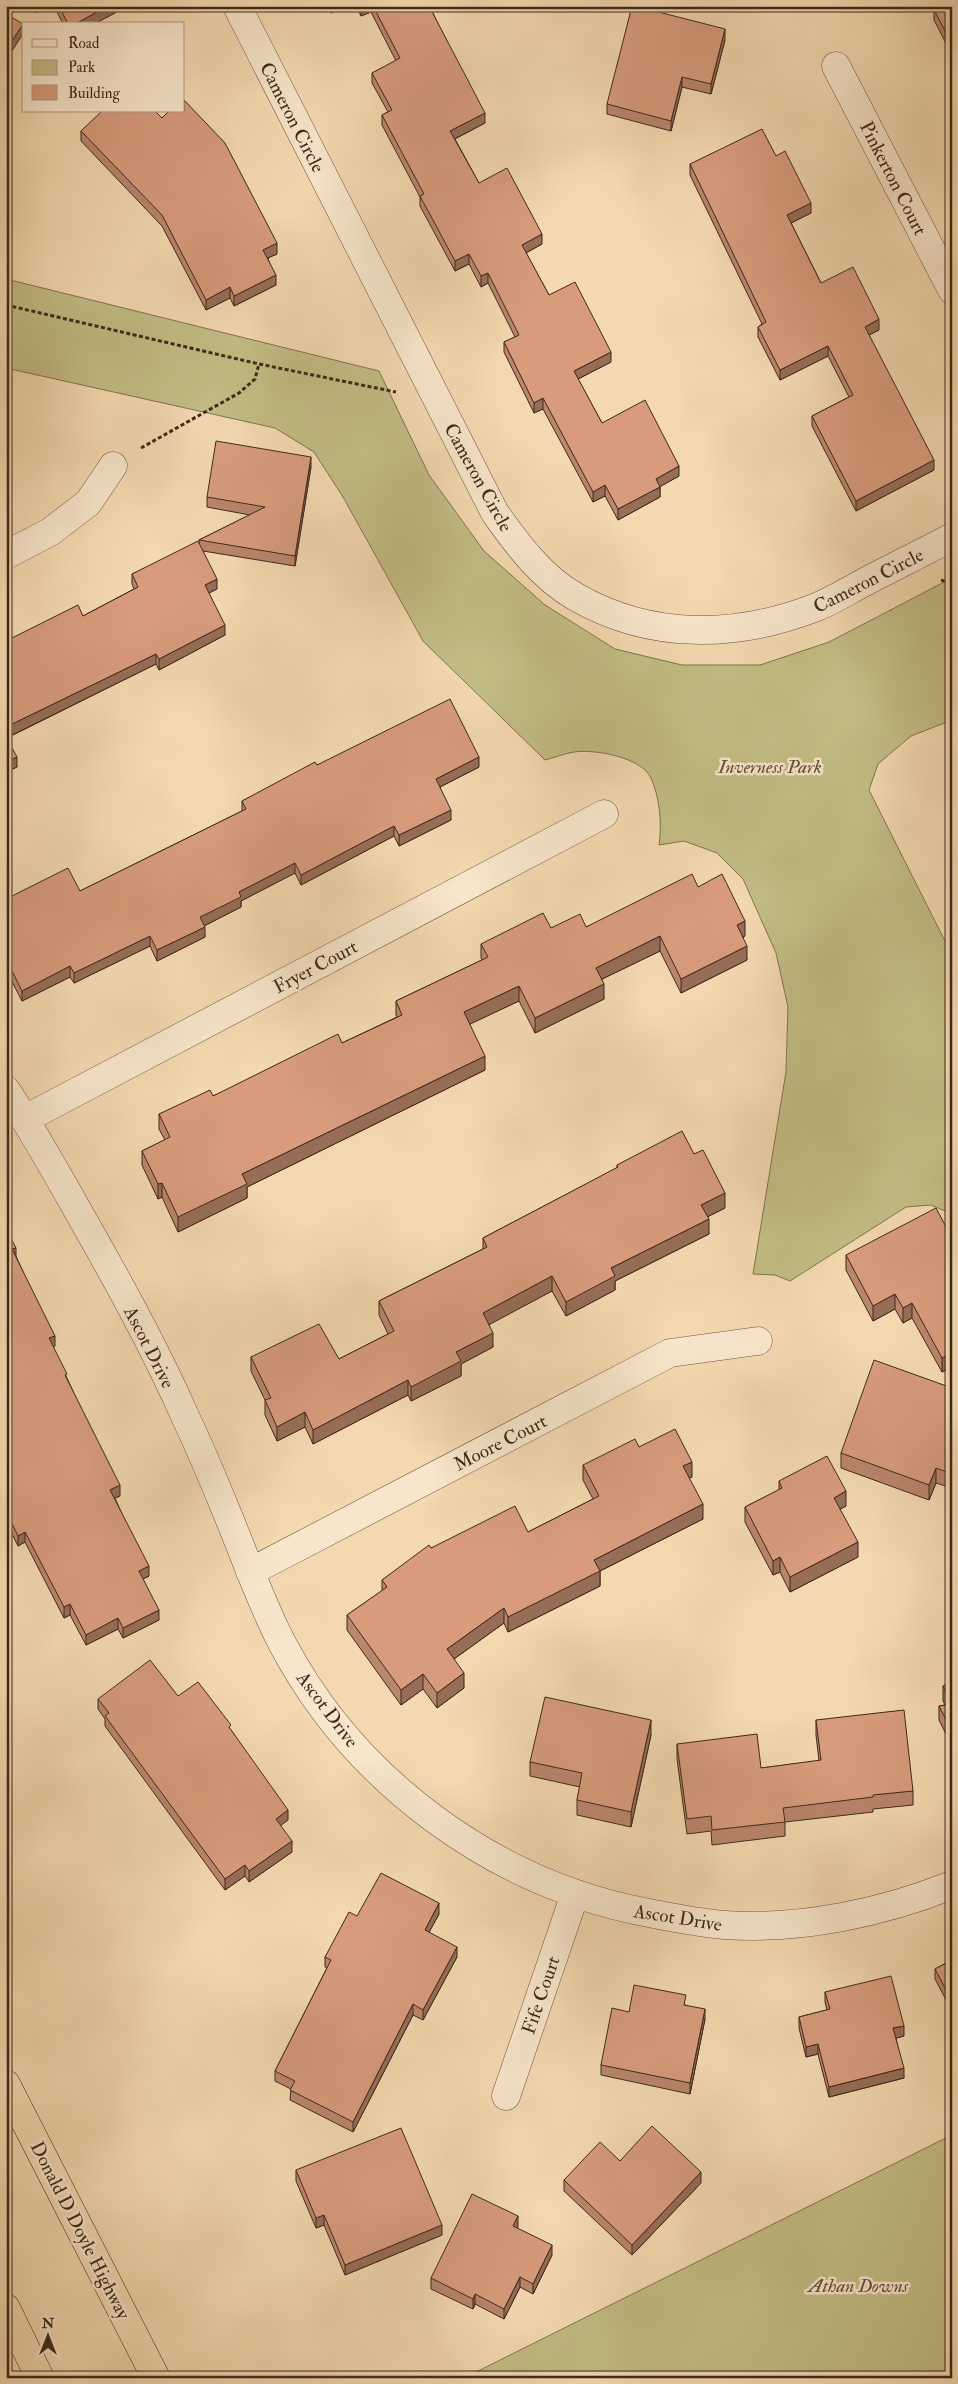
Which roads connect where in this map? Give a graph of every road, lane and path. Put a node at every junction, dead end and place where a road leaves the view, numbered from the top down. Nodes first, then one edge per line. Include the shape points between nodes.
1 (237, 6) edge
2 (836, 66) dead end
3 (952, 290) edge
4 (6, 305) edge
5 (260, 364) junction
6 (438, 401) junction
7 (113, 466) joint
8 (952, 537) edge
9 (6, 555) edge
10 (604, 814) dead end
11 (6, 1090) edge
12 (25, 1119) junction
13 (758, 1341) dead end
14 (250, 1572) junction
15 (952, 1885) edge
16 (575, 1894) junction
17 (6, 2084) edge
18 (506, 2096) dead end
19 (6, 2308) edge
20 (40, 2378) edge
21 (156, 2378) edge

1 - 6 street, Cameron Circle
2 - 3 street, Pinkerton Court
4 - 5 path
5 - 6 path
5 - 7 path via 255,379 240,393
6 - 8 street, Cameron Circle via 495,513 519,546 575,597 616,615 660,627 712,632 766,624 816,608
7 - 9 street via 88,503 50,532
10 - 12 street, Fryer Court
11 - 12 street, Ascot Drive
12 - 14 street, Ascot Drive via 114,1273 184,1412
13 - 14 street, Moore Court via 670,1354
14 - 16 street, Ascot Drive via 283,1645 314,1694 341,1732 408,1800 443,1826 528,1876
15 - 16 street, Ascot Drive via 878,1909 768,1925 725,1925 678,1918 623,1908
16 - 18 street, Fife Court
17 - 21 highway, Donald D Doyle Highway
19 - 20 highway

